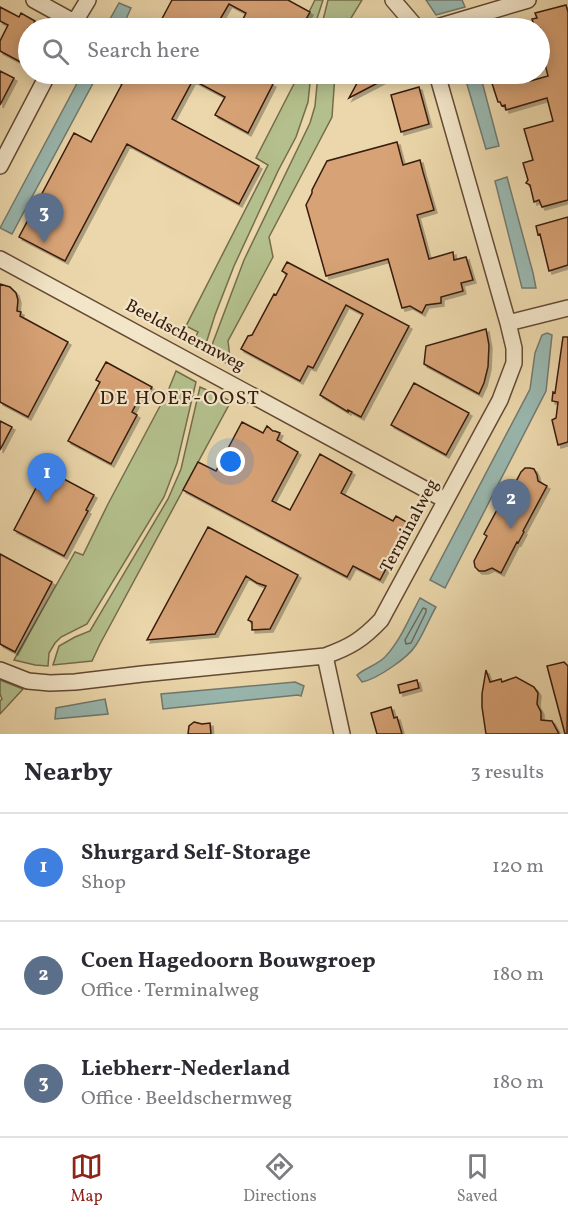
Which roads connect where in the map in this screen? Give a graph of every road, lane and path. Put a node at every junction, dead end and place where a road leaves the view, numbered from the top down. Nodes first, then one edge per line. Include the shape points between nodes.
1 (34, 0) edge
2 (88, 0) edge
3 (393, 0) edge
4 (528, 0) edge
5 (62, 18) edge
6 (77, 18) edge
7 (408, 18) edge
8 (468, 18) edge
9 (43, 84) edge
10 (440, 84) edge
11 (0, 166) edge
12 (0, 259) edge
13 (568, 308) edge
14 (508, 324) junction
15 (445, 500) junction
16 (325, 656) junction
17 (0, 670) edge
18 (342, 734) edge

1 - 5 street
2 - 6 street
3 - 7 street
4 - 8 street
9 - 11 street
10 - 14 street, Terminalweg
12 - 15 street, Beeldschermweg
13 - 14 street
14 - 15 street, Terminalweg via 514,348 508,381
15 - 16 street, Terminalweg via 381,620 367,636
16 - 17 street, Terminalweg via 58,683 28,681
16 - 18 street

